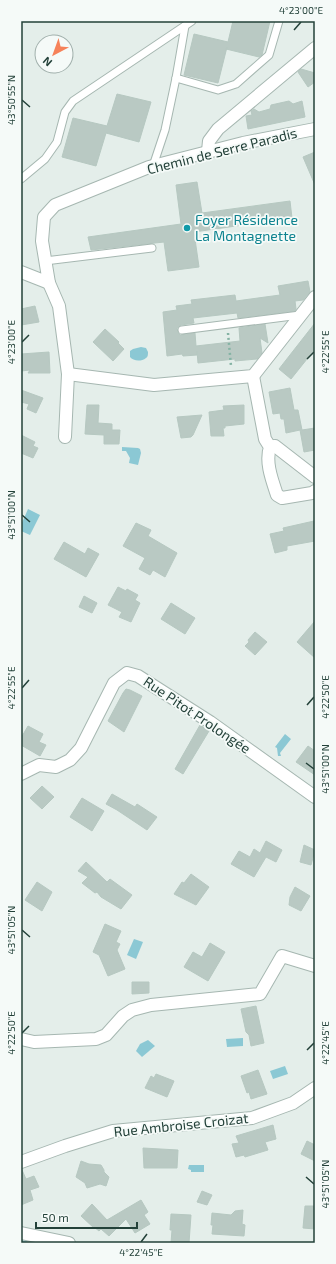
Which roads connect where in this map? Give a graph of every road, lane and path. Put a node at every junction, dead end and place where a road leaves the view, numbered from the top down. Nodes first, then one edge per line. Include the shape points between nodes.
1 (192, 21) edge
2 (279, 21) edge
3 (185, 26) junction
4 (315, 48) edge
5 (176, 78) junction
6 (315, 129) edge
7 (208, 151) junction
8 (152, 166) junction
9 (21, 179) edge
10 (152, 248) dead end
11 (45, 261) junction
12 (21, 272) edge
13 (49, 283) junction
14 (315, 296) edge
15 (300, 315) junction
16 (227, 325) junction
17 (182, 330) dead end
18 (68, 374) junction
19 (253, 376) junction
20 (232, 378) junction
21 (65, 437) dead end
22 (270, 447) junction
23 (315, 477) edge
24 (315, 491) edge
25 (21, 774) edge
26 (315, 797) edge
27 (315, 966) edge
28 (21, 1039) edge
29 (315, 1088) edge
30 (21, 1162) edge
31 (21, 1233) edge
32 (69, 1243) edge

1 - 3 lane
2 - 5 lane via 269,55 236,84 218,90
3 - 5 lane
3 - 9 lane via 72,101 65,112 57,142 45,159
4 - 7 street via 218,130 210,141
5 - 8 lane via 165,130
6 - 7 street, Chemin de Serre Paradis
7 - 8 street, Chemin de Serre Paradis
8 - 11 street, Chemin de Serre Paradis via 55,205 44,217 42,241
10 - 11 lane
11 - 13 street, Chemin de Serre Paradis
12 - 13 street
13 - 18 street, Chemin de Serre Paradis via 59,306
14 - 15 street
15 - 16 lane
15 - 19 street
16 - 17 lane
16 - 20 path
18 - 20 street via 154,385
18 - 21 street, Chemin de Serre Paradis
19 - 20 street
19 - 22 street via 265,439
22 - 23 street via 275,446
22 - 24 street via 268,454 276,495 282,498
25 - 26 street, Rue Pitot Prolongée via 39,765 56,767 70,760 81,748 114,683 127,673 138,676 210,722
27 - 28 street via 282,956 260,994 150,1005 132,1010 106,1035 96,1039 34,1042
29 - 30 street, Rue Ambroise Croizat via 293,1104 252,1118 113,1131
31 - 32 street

